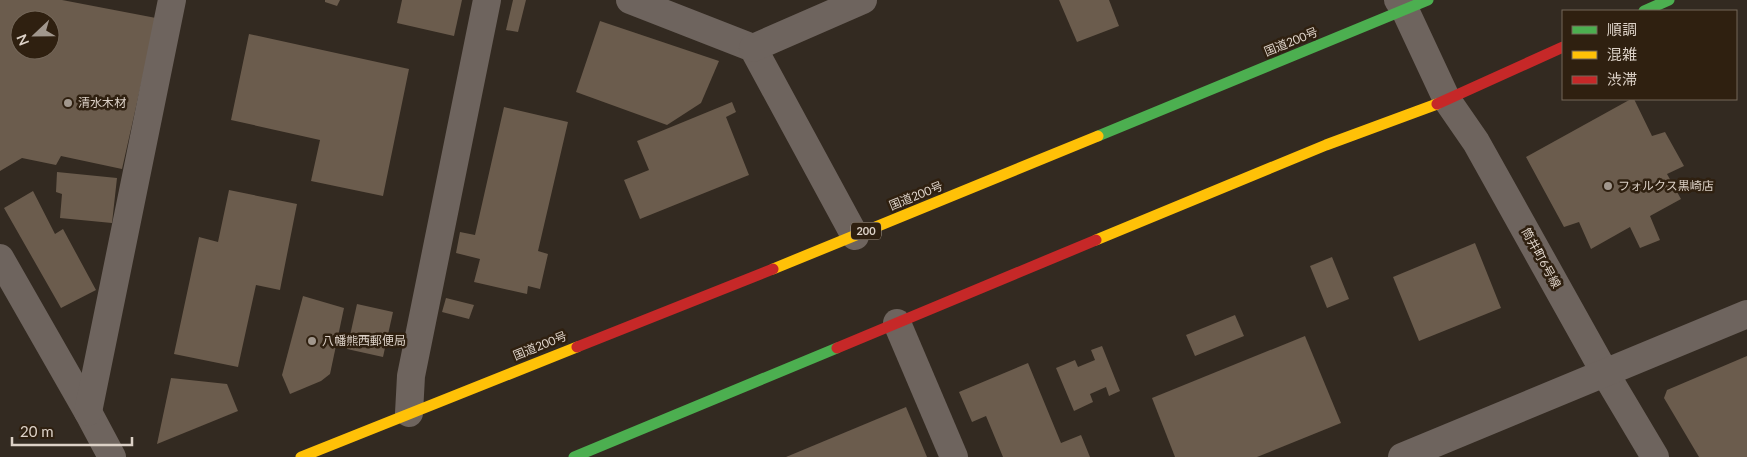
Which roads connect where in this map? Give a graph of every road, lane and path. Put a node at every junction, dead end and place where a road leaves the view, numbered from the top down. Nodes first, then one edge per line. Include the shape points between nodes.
1 (172, 0) edge
2 (487, 0) edge
3 (630, 0) edge
4 (863, 0) edge
5 (1669, 0) edge
6 (1411, 3) edge
7 (1646, 10) edge
8 (752, 48) junction
9 (1562, 48) edge
10 (1447, 100) junction
11 (855, 236) junction
12 (0, 258) edge
13 (1747, 314) edge
14 (897, 322) junction
15 (1605, 373) junction
16 (88, 412) junction
17 (409, 413) junction
18 (112, 457) edge
19 (300, 457) edge
20 (574, 457) edge
21 (954, 457) edge
22 (1402, 457) edge
23 (1655, 457) edge

1 - 16 street
2 - 17 street via 411,376
3 - 8 street
4 - 8 street
5 - 7 highway
6 - 10 street, 筒井町6号線 via 1428,58
6 - 11 highway, 国道200号 / 200
8 - 11 street
9 - 10 highway
10 - 14 highway via 1335,141
10 - 15 street, 筒井町6号線 via 1476,142
11 - 17 highway, 国道200号 / 200
12 - 16 street
13 - 15 street
14 - 20 highway
14 - 21 street
15 - 22 street
15 - 23 street, 筒井町6号線
16 - 18 street
17 - 19 highway, 国道200号 / 200

